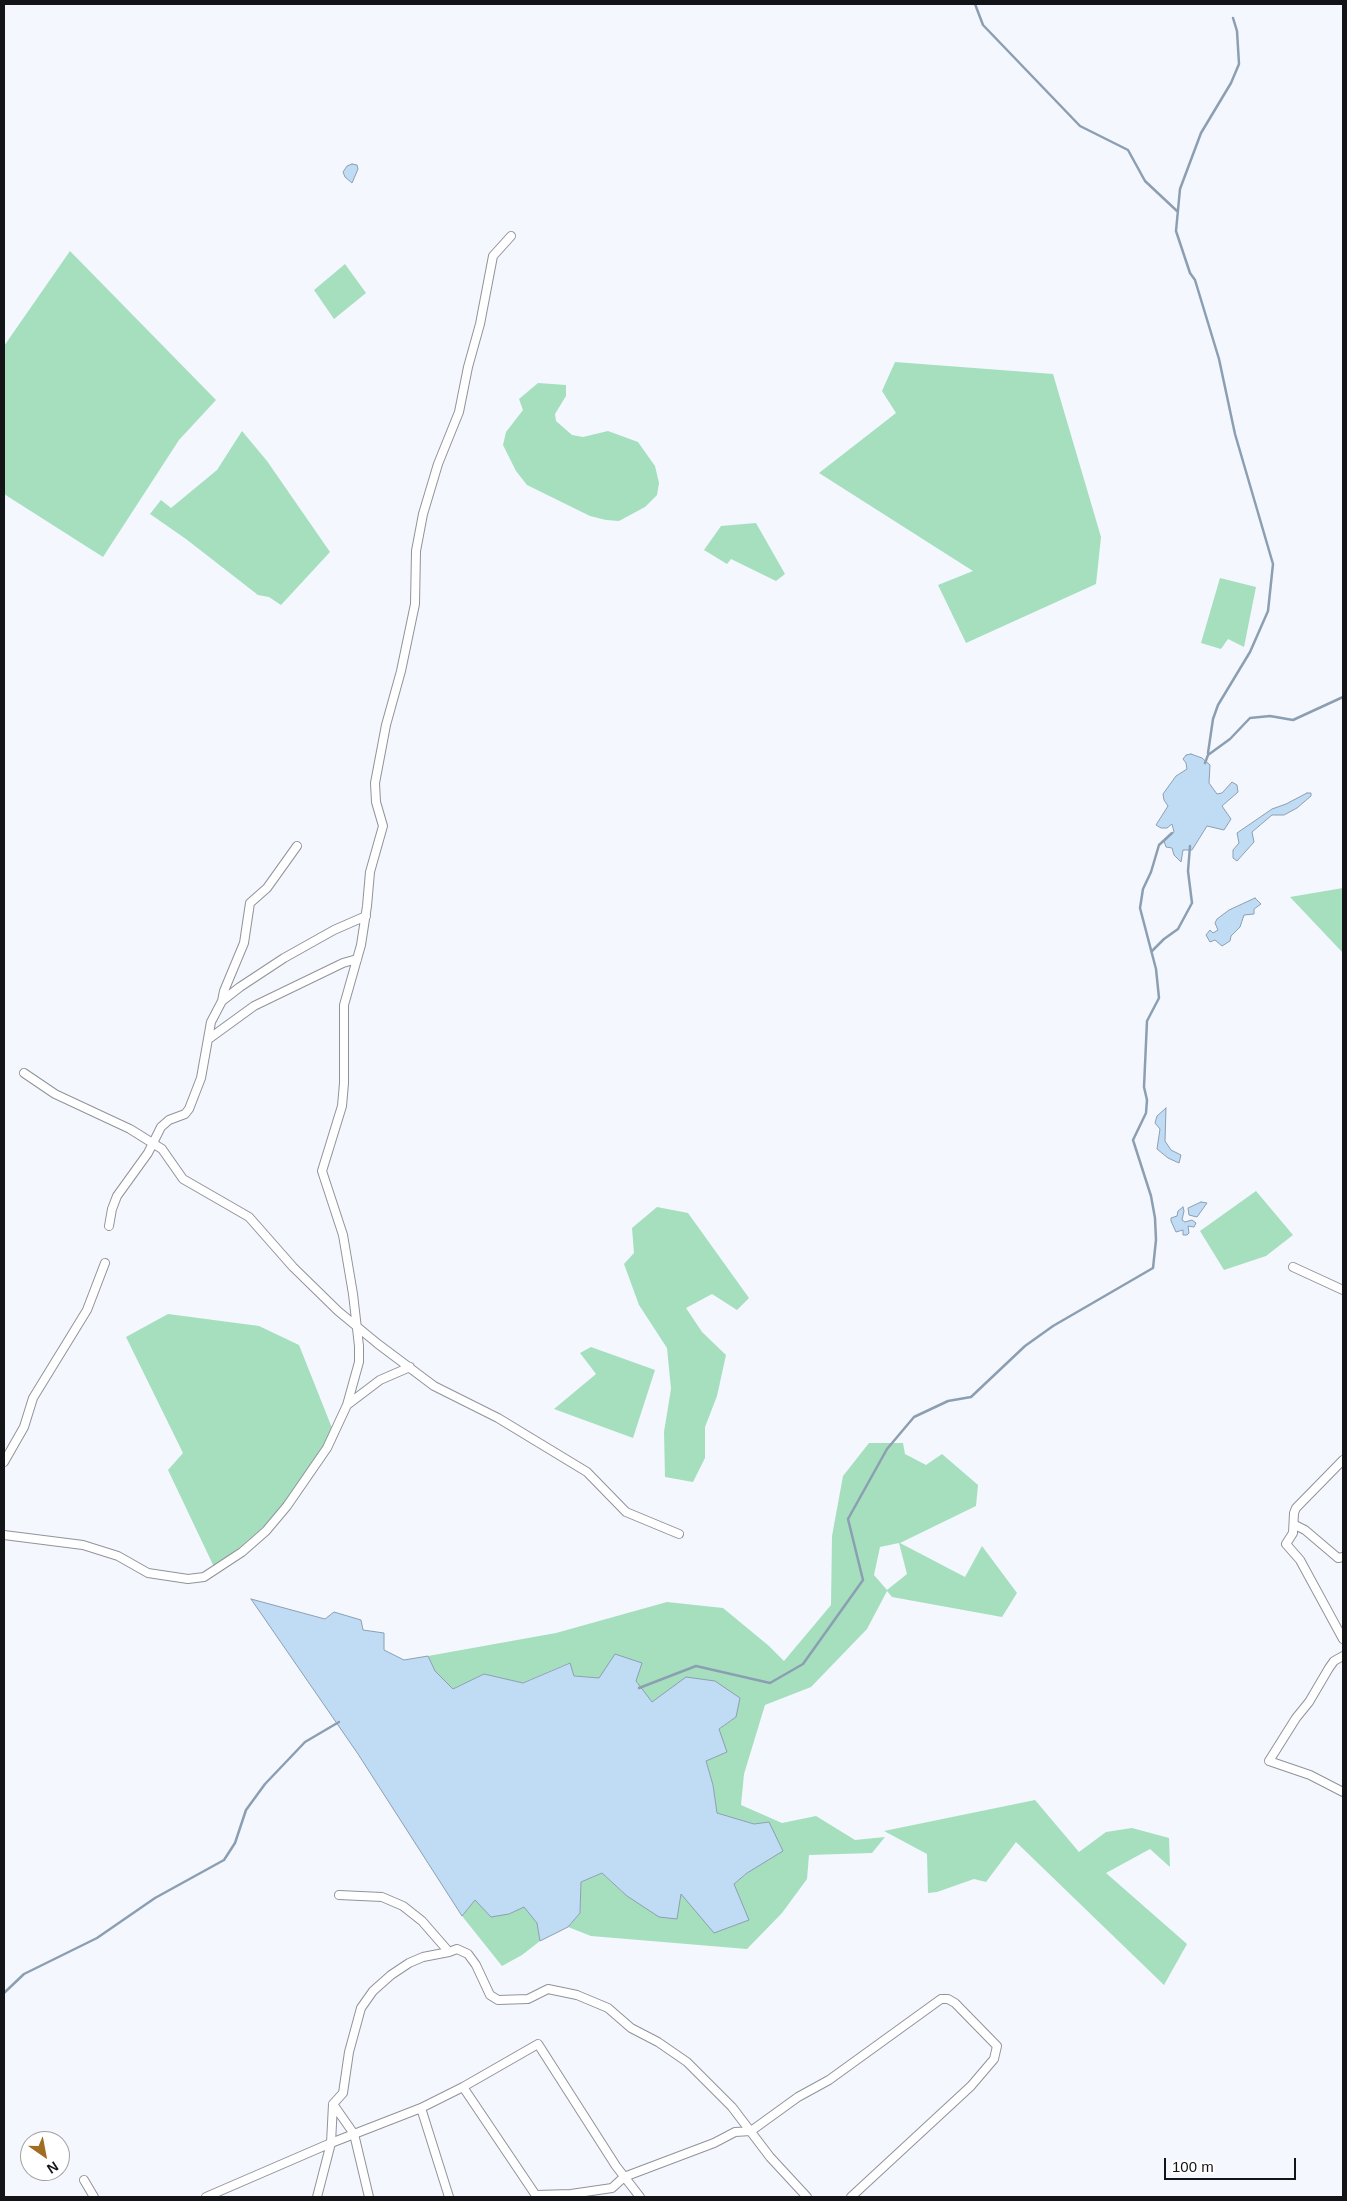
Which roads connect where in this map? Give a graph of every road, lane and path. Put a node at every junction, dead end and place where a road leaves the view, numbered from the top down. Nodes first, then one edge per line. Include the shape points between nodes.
1 (511, 236) dead end
2 (297, 846) dead end
3 (366, 916) junction
4 (357, 959) junction
5 (222, 1002) junction
6 (210, 1038) junction
7 (24, 1073) dead end
8 (153, 1143) junction
9 (109, 1226) dead end
10 (105, 1263) dead end
11 (1293, 1267) dead end
12 (1343, 1290) edge
13 (357, 1326) junction
14 (410, 1367) junction
15 (347, 1405) junction
16 (1343, 1460) edge
17 (4, 1462) edge
18 (1295, 1525) junction
19 (679, 1534) dead end
20 (4, 1535) edge
21 (1343, 1557) edge
22 (1343, 1639) edge
23 (1343, 1656) edge
24 (1343, 1792) edge
25 (339, 1895) dead end
26 (449, 1952) junction
27 (463, 2087) junction
28 (333, 2104) junction
29 (421, 2108) junction
30 (751, 2132) junction
31 (354, 2134) junction
32 (331, 2143) junction
33 (624, 2177) junction
34 (84, 2180) dead end
35 (536, 2196) edge
36 (94, 2197) edge
37 (210, 2197) edge
38 (317, 2197) edge
39 (369, 2197) edge
40 (449, 2197) edge
41 (640, 2197) edge
42 (807, 2197) edge
43 (851, 2197) edge

1 - 3 street via 493,256 459,412 438,464 419,533 415,604 376,778 376,802 383,826 370,872
2 - 5 street via 267,888 250,903 244,943
3 - 4 street
3 - 5 street via 284,958 240,986
4 - 6 street via 254,1006
4 - 13 street via 344,1005 342,1106 322,1170 342,1235
5 - 6 street via 211,1022
6 - 8 street via 201,1078 189,1109 164,1124
7 - 8 street via 55,1094
8 - 9 street via 116,1196
8 - 13 street via 162,1149 184,1180 253,1220 302,1276
10 - 17 street via 87,1310 33,1398 24,1428
11 - 12 street
13 - 14 street
13 - 15 street via 359,1362
14 - 15 street via 380,1380
14 - 19 street via 434,1386 498,1418 587,1472 626,1512
15 - 20 street via 323,1454 287,1506 242,1552 204,1577 188,1579 148,1573 118,1556 82,1545
16 - 18 street via 1296,1508
18 - 21 street via 1338,1558
18 - 22 street via 1286,1544 1300,1560
23 - 24 street via 1329,1668 1269,1761 1310,1775
25 - 26 street via 382,1898 403,1906 422,1921
26 - 28 street via 410,1963 373,1991 361,2008 349,2052 343,2093
26 - 30 street via 457,1949 468,1954 490,1995 498,2000 528,1999 548,1989 577,1995 608,2008 631,2028 688,2062 732,2107
27 - 29 street
27 - 33 street via 538,2044
27 - 35 street
28 - 31 street
28 - 32 street
29 - 31 street
29 - 40 street
30 - 33 street via 735,2132 714,2144
30 - 42 street
30 - 43 street via 798,2096 829,2080 941,1999 955,2003 997,2046 994,2059 971,2086
31 - 32 street
31 - 39 street
32 - 37 street
32 - 38 street
33 - 35 street via 612,2188
33 - 41 street
34 - 36 street

